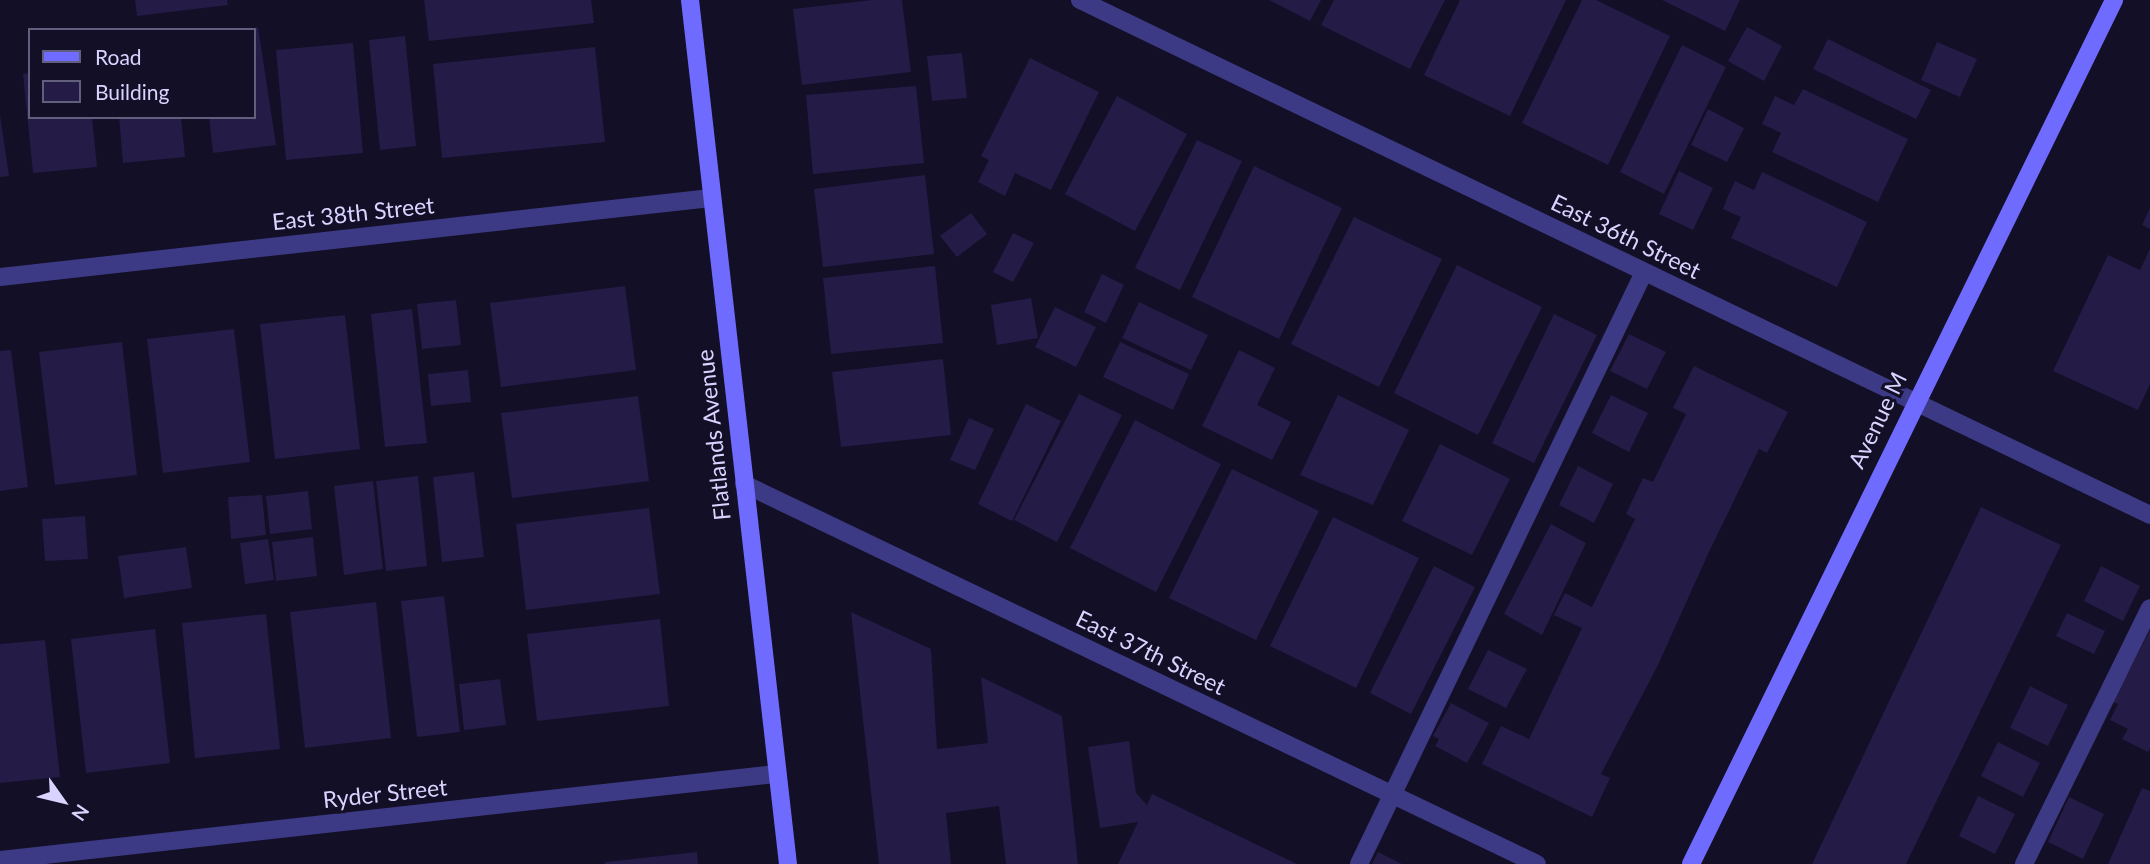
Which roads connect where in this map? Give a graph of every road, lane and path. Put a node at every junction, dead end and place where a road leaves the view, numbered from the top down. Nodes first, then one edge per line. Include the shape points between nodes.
1 (690, 0) edge
2 (1080, 0) edge
3 (2114, 0) edge
4 (712, 198) junction
5 (1644, 272) junction
6 (0, 277) edge
7 (1913, 401) junction
8 (744, 484) junction
9 (2150, 515) edge
10 (2150, 608) edge
11 (775, 774) junction
12 (1391, 794) junction
13 (0, 860) edge
14 (788, 864) edge
15 (1359, 864) edge
16 (1537, 864) edge
17 (1691, 864) edge
18 (2024, 864) edge

1 - 4 main road, Flatlands Avenue
2 - 5 street, East 36th Street
3 - 7 main road, Avenue M
4 - 6 street, East 38th Street
4 - 8 main road, Flatlands Avenue
5 - 7 street, East 36th Street
5 - 12 street via 1431,723
7 - 9 street, East 36th Street
7 - 17 main road, Avenue M
8 - 11 main road, Flatlands Avenue
8 - 12 street, East 37th Street
10 - 18 street
11 - 13 street, Ryder Street
11 - 14 main road, Flatlands Avenue
12 - 15 street
12 - 16 street, East 37th Street

